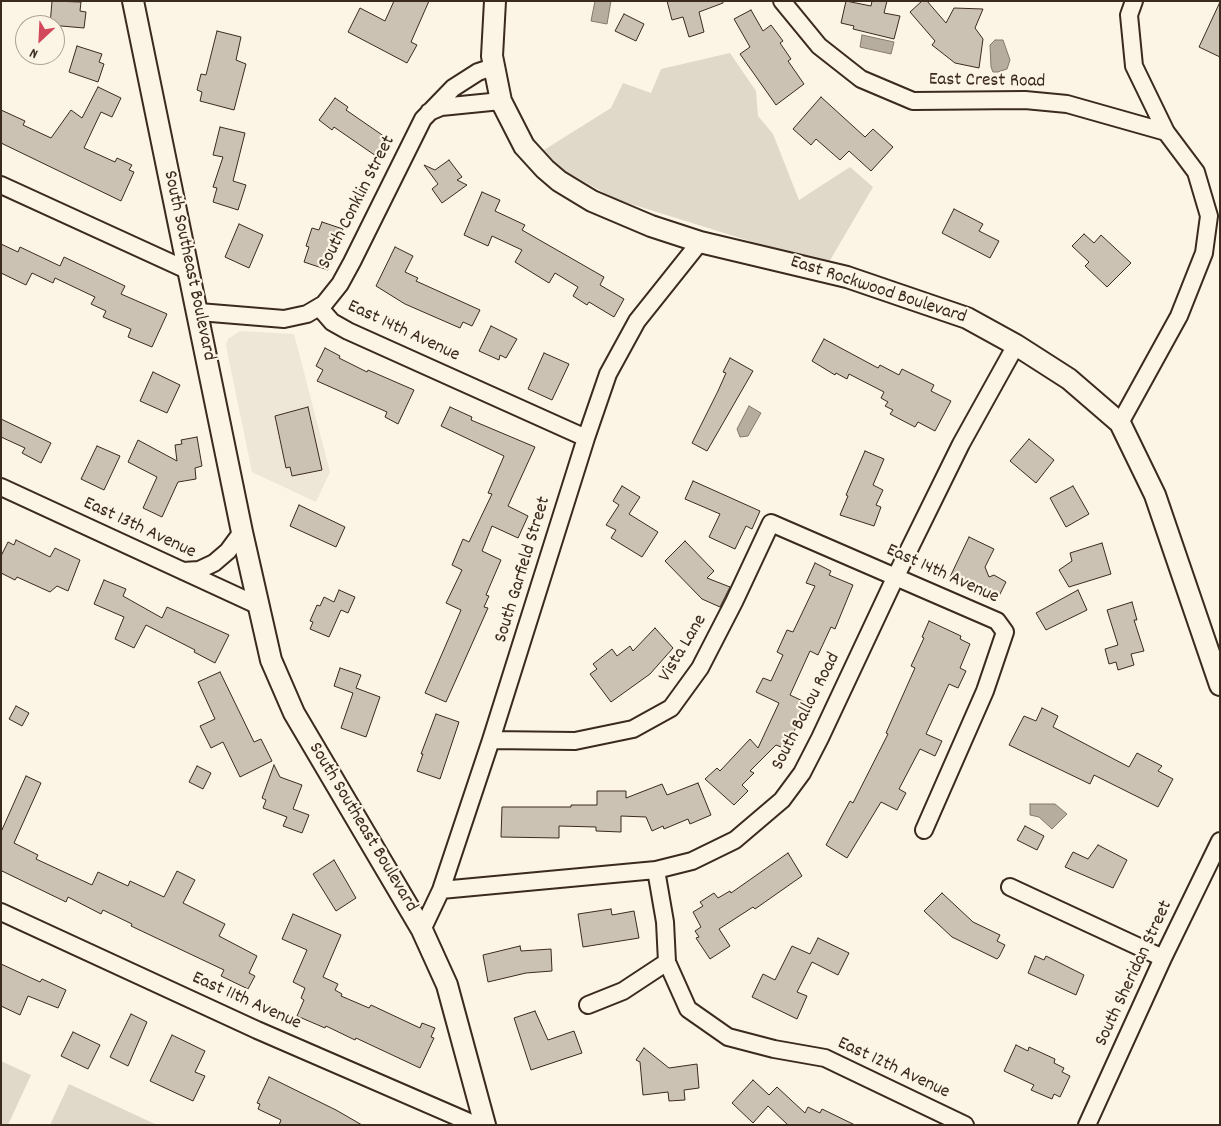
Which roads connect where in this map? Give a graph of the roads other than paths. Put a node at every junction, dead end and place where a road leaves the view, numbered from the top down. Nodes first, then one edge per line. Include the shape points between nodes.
1 (133, 1) edge
2 (495, 1) edge
3 (782, 1) edge
4 (1134, 1) edge
5 (493, 67) junction
6 (501, 101) junction
7 (428, 114) junction
8 (1166, 132) junction
9 (1, 185) edge
10 (700, 242) junction
11 (189, 271) junction
12 (319, 308) junction
13 (199, 312) junction
14 (1016, 345) junction
15 (1120, 423) junction
16 (586, 438) junction
17 (1, 487) edge
18 (772, 523) joint
19 (242, 532) junction
20 (182, 571) junction
21 (896, 576) junction
22 (260, 606) junction
23 (1220, 685) edge
24 (491, 740) junction
25 (924, 830) dead end
26 (1220, 840) edge
27 (656, 870) junction
28 (1010, 887) dead end
29 (441, 890) junction
30 (1, 912) edge
31 (422, 930) junction
32 (1163, 958) junction
33 (667, 962) junction
34 (588, 1005) dead end
35 (476, 1125) edge
36 (485, 1125) edge
37 (965, 1125) edge
38 (1087, 1125) edge

1 - 11 street, South Southeast Boulevard
2 - 5 street, East Rockwood Boulevard
3 - 8 street, East Crest Road via 819,46 861,79 912,101 1025,100 1067,104
4 - 8 street via 1129,15 1134,66
5 - 6 street, East Rockwood Boulevard
5 - 7 street, South Conklin Street via 478,72 453,88
6 - 7 street via 441,107
6 - 10 street, East Rockwood Boulevard via 524,146 559,181 612,210
7 - 12 street, South Conklin Street via 416,131 346,274
8 - 15 street via 1196,172 1209,216 1204,252 1179,316
9 - 11 street
10 - 14 street, East Rockwood Boulevard via 847,277 968,318
10 - 16 street, South Garfield Street via 637,321 608,374
11 - 13 street, South Southeast Boulevard
12 - 13 street, East 14th Avenue via 300,317 284,319
12 - 16 street, East 14th Avenue via 332,322 348,331
13 - 19 street, South Southeast Boulevard
14 - 15 street, East Rockwood Boulevard via 1069,379
14 - 21 street, South Ballou Road via 961,444
15 - 23 street, East Rockwood Boulevard via 1155,495
16 - 24 street, South Garfield Street
17 - 20 street, East 13th Avenue
18 - 21 street, East 14th Avenue
18 - 24 street, Vista Lane via 700,668 670,708 633,729 575,741
19 - 20 street via 214,563 199,570
19 - 22 street, South Southeast Boulevard
20 - 22 street, East 13th Avenue
21 - 25 street, East 14th Avenue via 997,621 1005,632 985,691
21 - 27 street, South Ballou Road via 820,738 802,773 782,800 735,840 692,861
22 - 31 street, South Southeast Boulevard via 271,660 294,713
24 - 29 street, South Garfield Street
26 - 32 street, South Sheridan Street
27 - 29 street, South Ballou Road
27 - 33 street, East 12th Avenue via 665,922
28 - 32 street
29 - 31 street, South Garfield Street
30 - 35 street, East 11th Avenue via 257,1030
31 - 36 street, South Southeast Boulevard via 447,986
32 - 38 street, South Sheridan Street
33 - 34 street via 623,991
33 - 37 street, East 12th Avenue via 688,1009 728,1036 774,1049 825,1058

